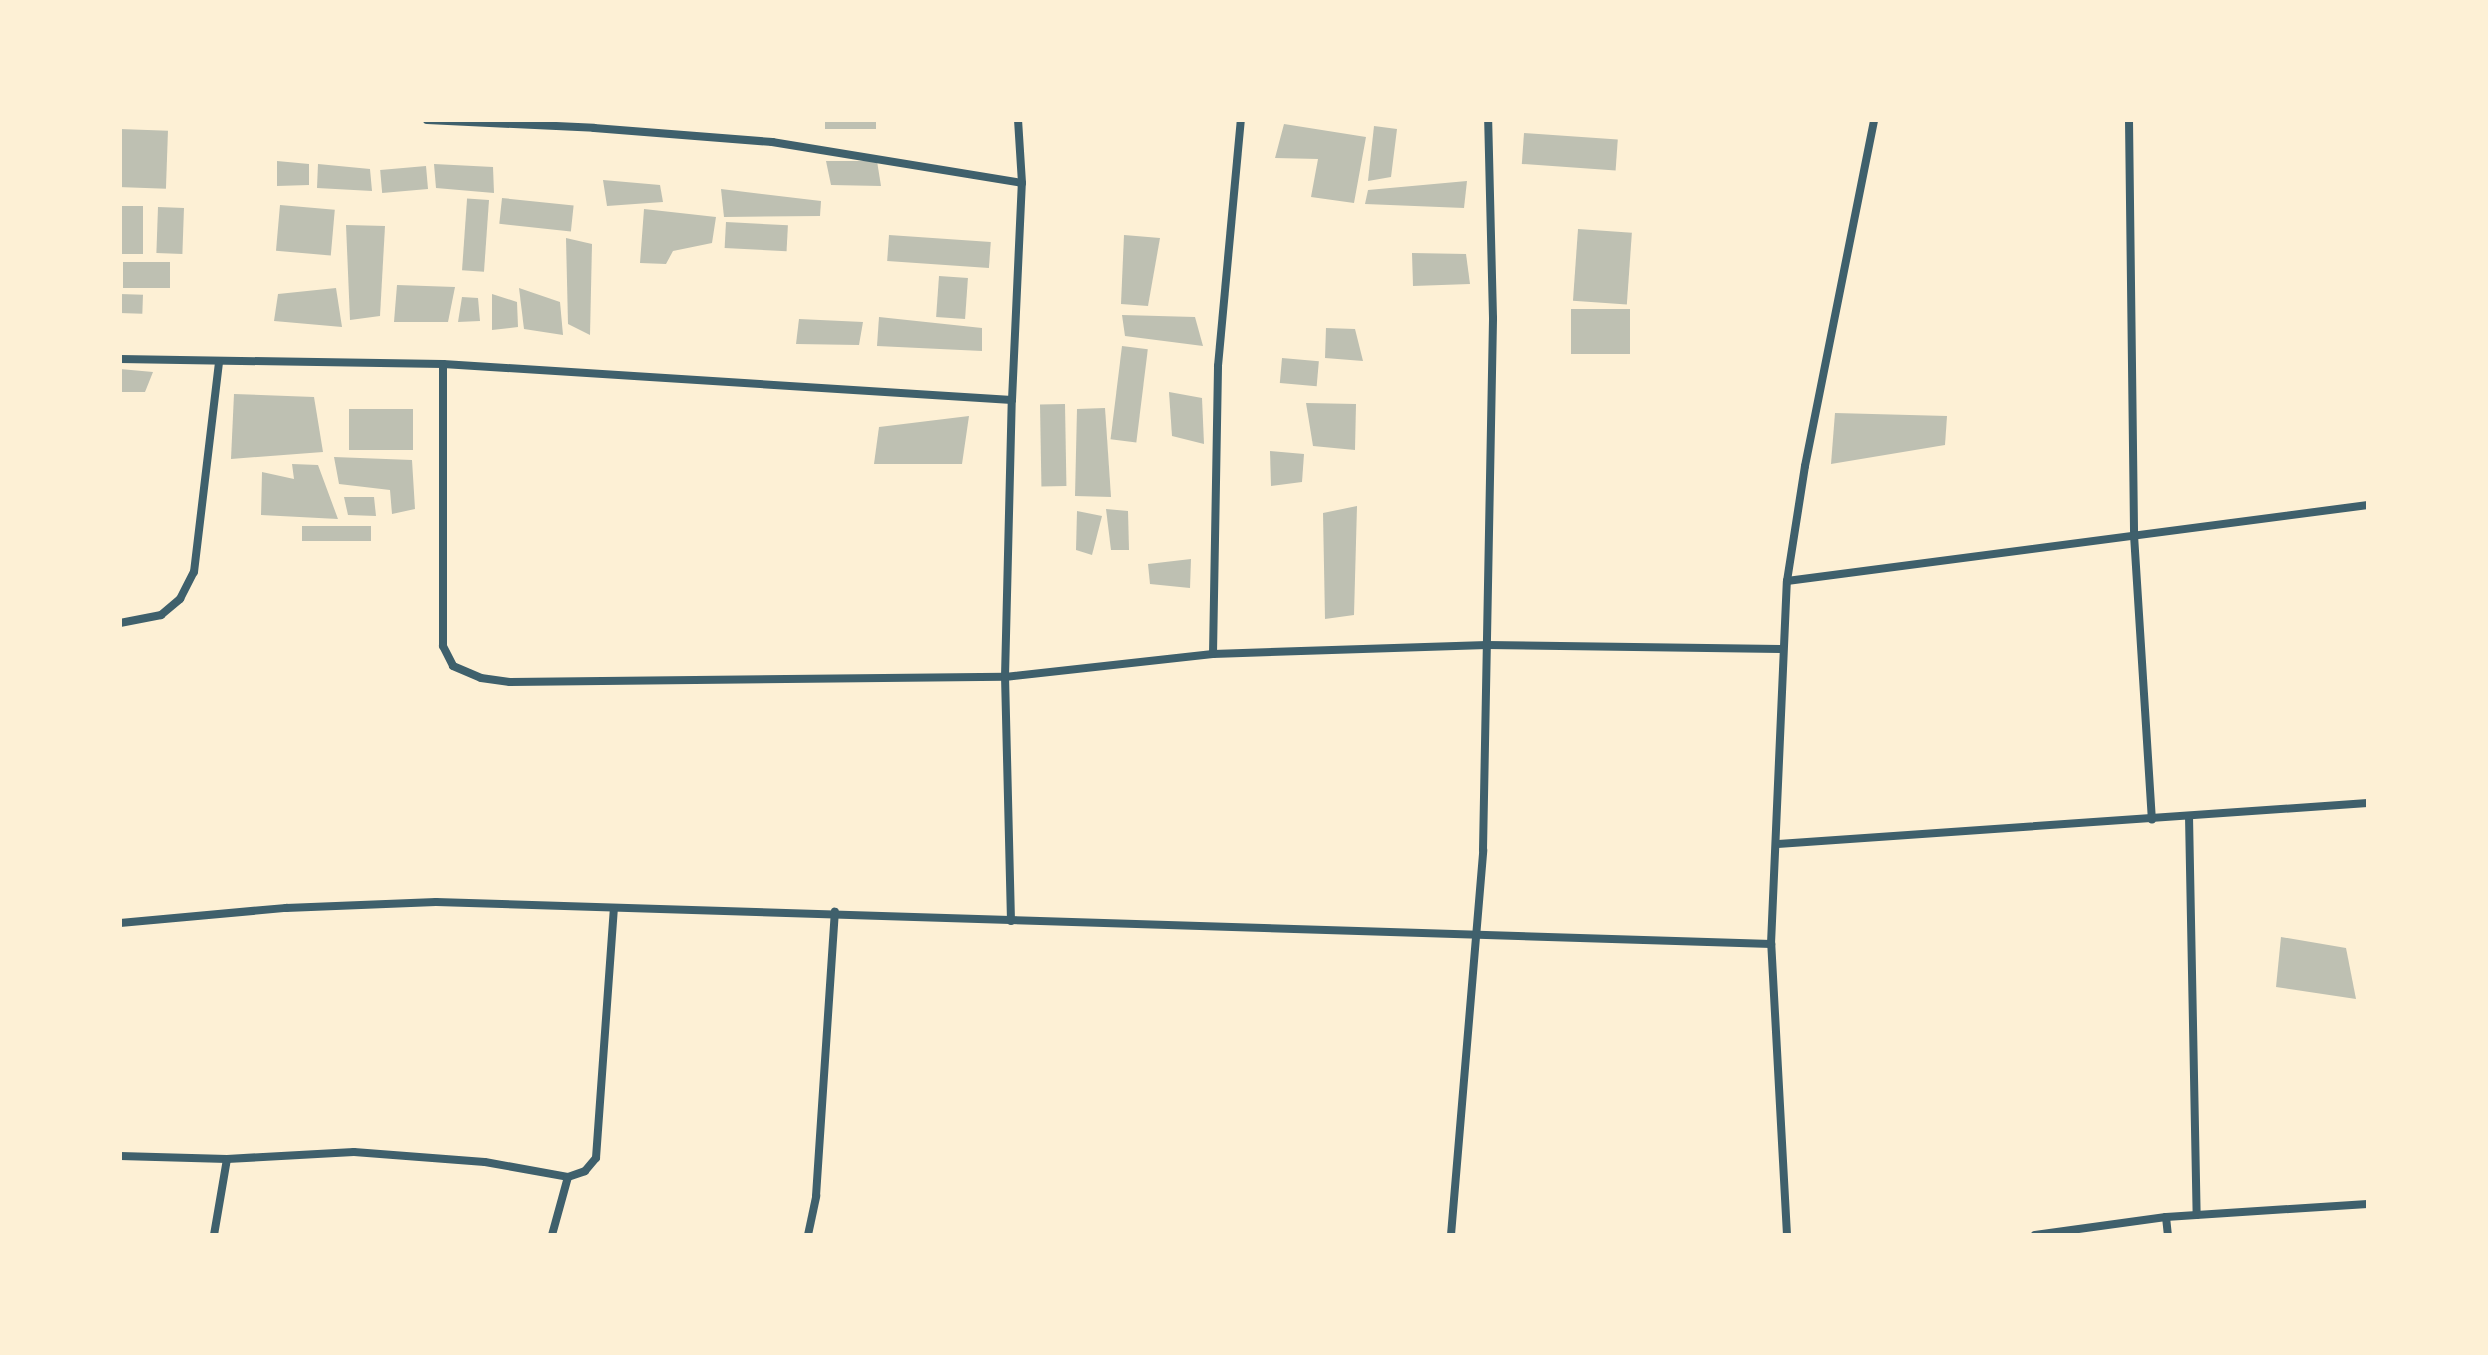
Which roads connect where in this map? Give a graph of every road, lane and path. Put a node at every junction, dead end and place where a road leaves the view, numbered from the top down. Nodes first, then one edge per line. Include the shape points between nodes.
1 (427, 120) edge
2 (1018, 120) edge
3 (1241, 120) edge
4 (1488, 120) edge
5 (1874, 120) edge
6 (2129, 120) edge
7 (1022, 183) junction
8 (120, 359) edge
9 (219, 361) junction
10 (443, 364) junction
11 (1012, 400) junction
12 (2368, 505) edge
13 (2134, 535) junction
14 (1787, 581) junction
15 (120, 623) edge
16 (1487, 645) junction
17 (1781, 649) junction
18 (1213, 654) junction
19 (1005, 677) junction
20 (2368, 803) edge
21 (2189, 816) junction
22 (2152, 819) junction
23 (1777, 844) junction
24 (614, 909) junction
25 (835, 912) junction
26 (1011, 921) junction
27 (120, 923) edge
28 (1478, 937) junction
29 (1771, 944) junction
30 (120, 1156) edge
31 (227, 1159) junction
32 (568, 1177) junction
33 (2368, 1204) edge
34 (2197, 1215) junction
35 (2166, 1217) junction
36 (214, 1235) edge
37 (552, 1235) edge
38 (808, 1235) edge
39 (1451, 1235) edge
40 (1787, 1235) edge
41 (2035, 1235) edge
42 (2168, 1235) edge

1 - 7 street via 772,142
2 - 7 street
3 - 18 street via 1218,366
4 - 16 street via 1493,318
5 - 14 street
6 - 13 street
7 - 11 street
8 - 9 street
9 - 10 street
9 - 15 street via 194,572 180,599 161,615
10 - 11 street
10 - 19 street via 443,646 453,666 510,682
11 - 19 street
12 - 13 street
13 - 14 street
13 - 22 street
14 - 17 street
16 - 17 street
16 - 18 street
16 - 28 street
17 - 23 street
18 - 19 street
19 - 26 street
20 - 21 street
21 - 22 street
21 - 34 street
22 - 23 street
23 - 29 street
24 - 25 street
24 - 27 street via 436,902
24 - 32 street via 596,1158 585,1171
25 - 26 street
25 - 38 street via 816,1196
26 - 28 street
28 - 29 street
28 - 39 street
29 - 40 street
30 - 31 street
31 - 32 street via 354,1152 485,1162
31 - 36 street
32 - 37 street
33 - 34 street
34 - 35 street
35 - 41 street
35 - 42 street

